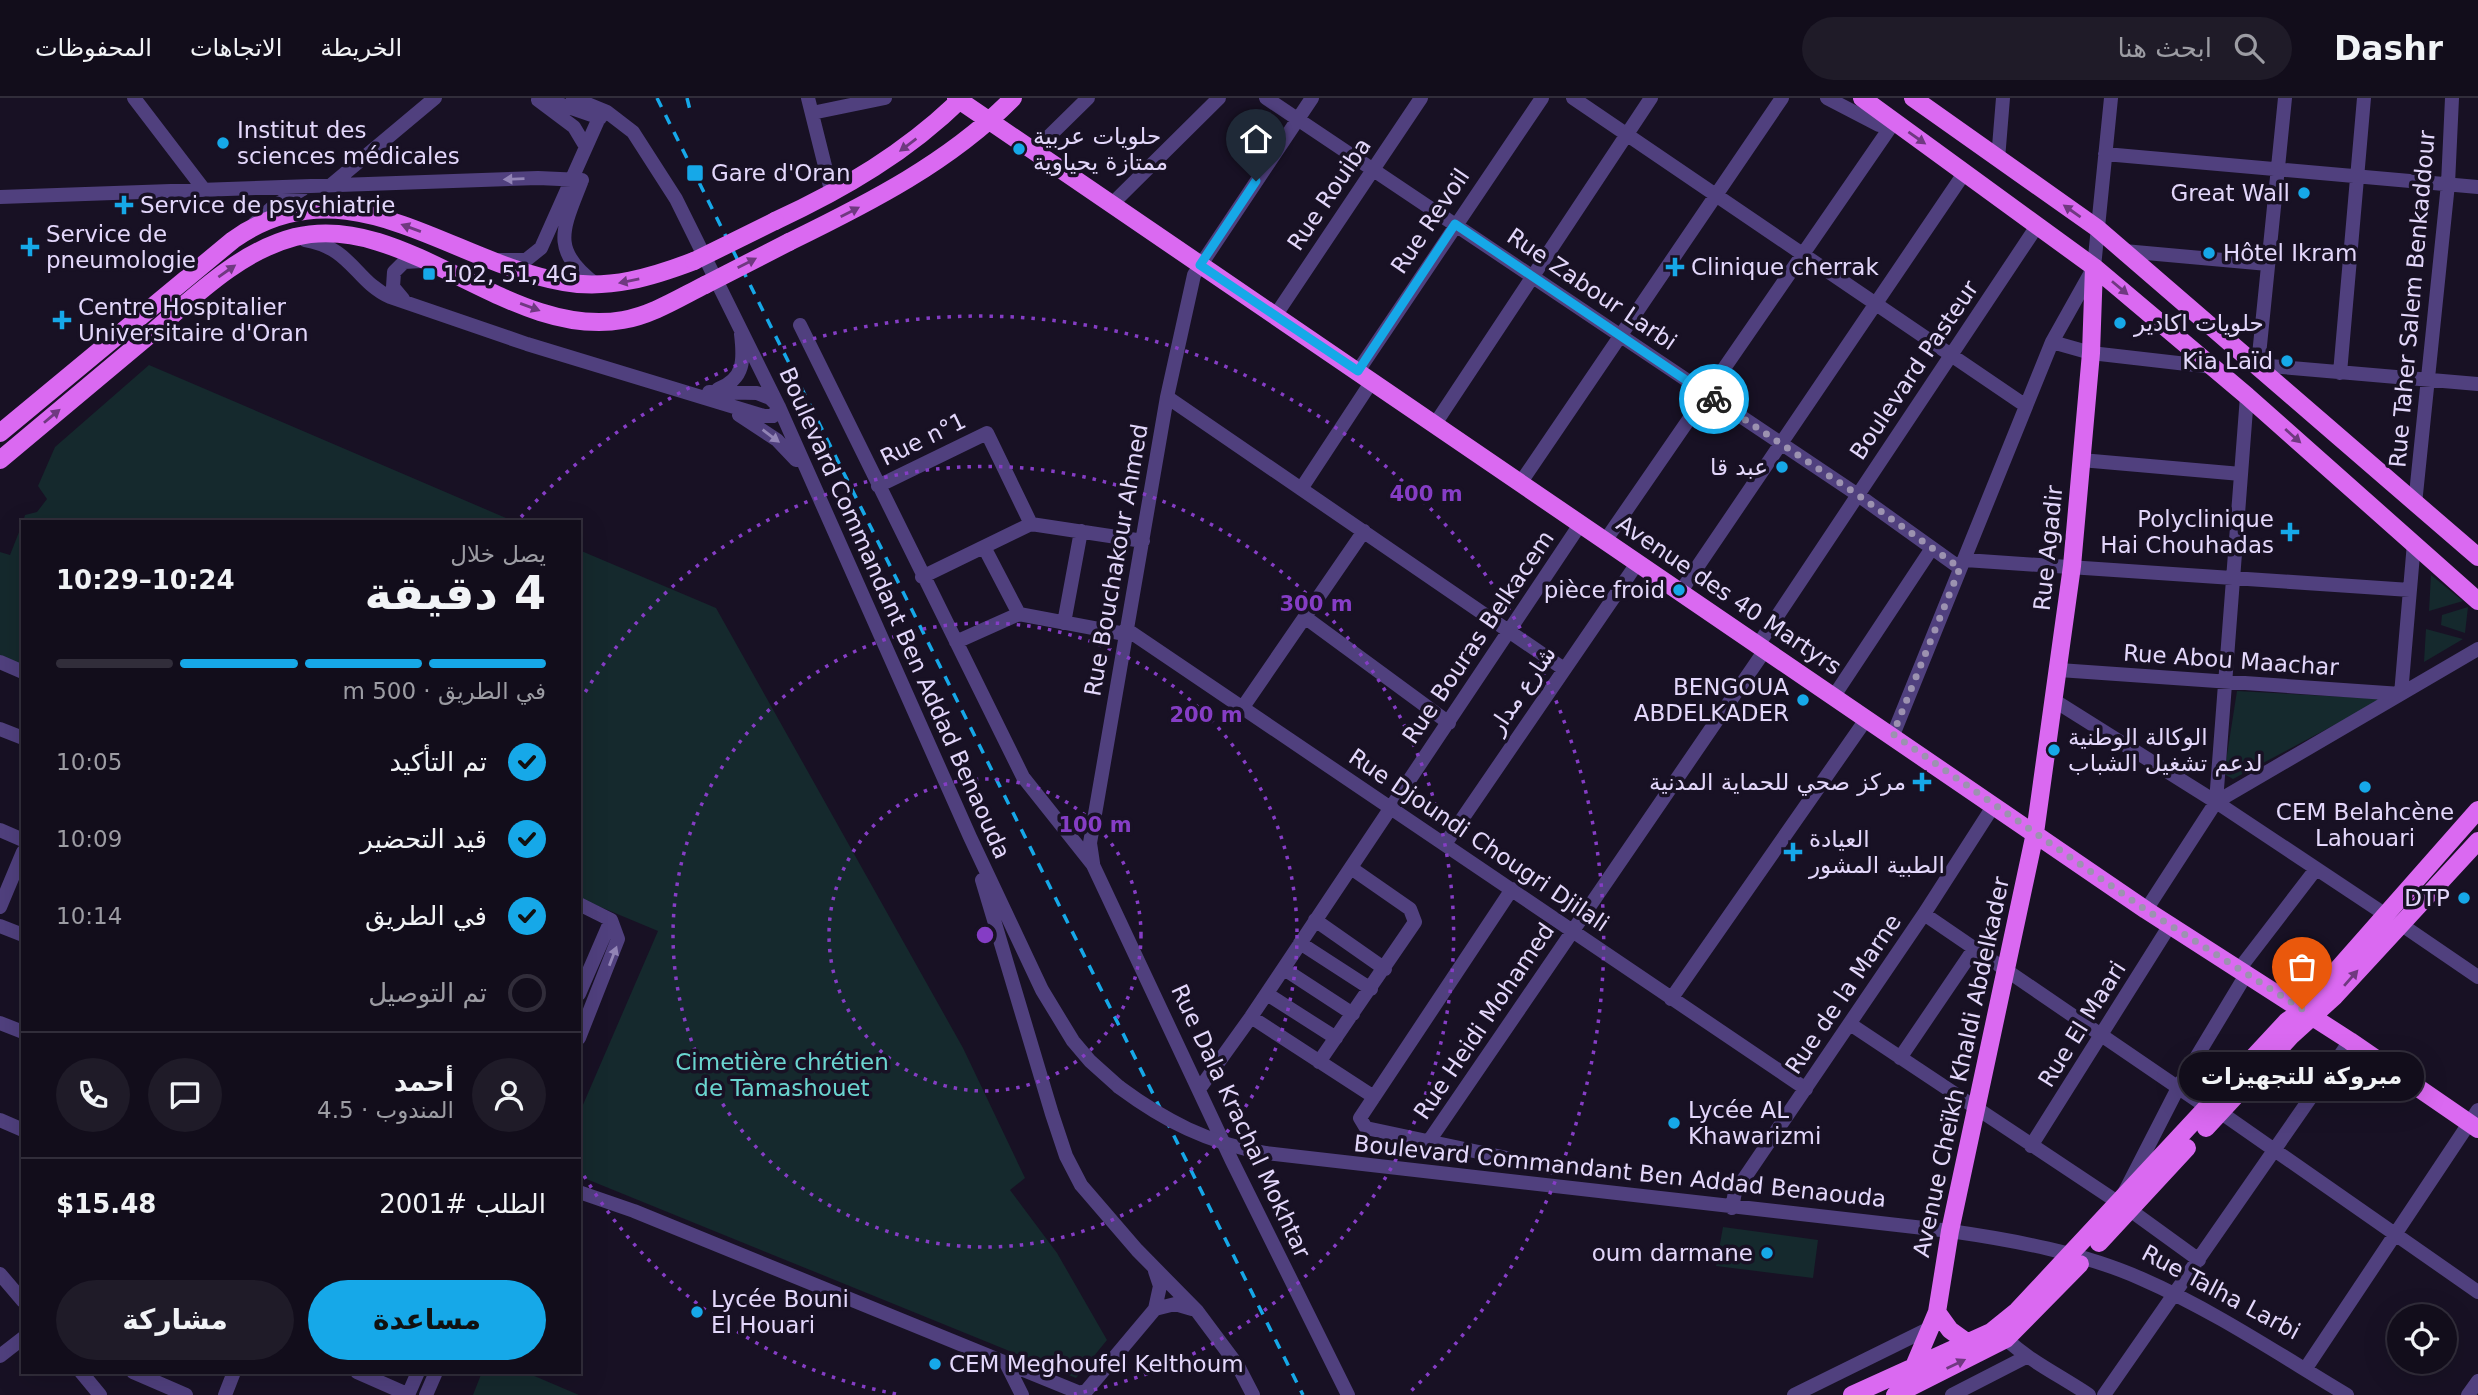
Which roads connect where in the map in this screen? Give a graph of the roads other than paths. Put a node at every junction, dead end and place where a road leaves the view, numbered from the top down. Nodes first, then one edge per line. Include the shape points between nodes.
1 (134, 98) edge
2 (435, 98) edge
3 (539, 98) edge
4 (573, 98) edge
5 (808, 98) edge
6 (885, 98) edge
7 (1013, 98) edge
8 (1088, 98) edge
9 (1219, 98) edge
10 (1266, 98) edge
11 (1312, 98) edge
12 (1421, 98) edge
13 (1542, 98) edge
14 (1573, 98) edge
15 (1651, 98) edge
16 (1782, 98) edge
17 (1827, 98) edge
18 (1862, 98) edge
19 (1913, 98) edge
20 (2003, 98) edge
21 (2111, 98) edge
22 (2285, 98) edge
23 (2364, 98) edge
24 (2452, 98) edge
25 (959, 99) edge
26 (857, 101) edge
27 (812, 113) junction
28 (604, 117) junction
29 (1298, 117) junction
30 (990, 121) junction
31 (1894, 122) junction
32 (1627, 135) junction
33 (586, 147) junction
34 (1034, 151) junction
35 (2105, 154) junction
36 (1998, 159) junction
37 (180, 162) junction
38 (1373, 169) junction
39 (2276, 169) junction
40 (1965, 172) junction
41 (578, 175) junction
42 (2358, 176) junction
43 (2448, 184) junction
44 (331, 185) junction
45 (202, 187) junction
46 (308, 187) junction
47 (2478, 187) edge
48 (179, 188) junction
49 (244, 189) junction
50 (832, 194) junction
51 (0, 197) edge
52 (1716, 197) junction
53 (1112, 204) junction
54 (1455, 224) junction
55 (2037, 226) junction
56 (2097, 229) junction
57 (248, 230) junction
58 (293, 238) junction
59 (2124, 251) junction
60 (1803, 255) junction
61 (488, 258) junction
62 (422, 261) junction
63 (2268, 264) junction
64 (1200, 265) junction
65 (2094, 267) junction
66 (1532, 276) junction
67 (597, 285) junction
68 (407, 302) junction
69 (1875, 304) junction
70 (1275, 316) junction
71 (739, 321) junction
72 (800, 325) dead end
73 (1620, 336) junction
74 (2052, 342) junction
75 (2091, 353) junction
76 (1952, 356) junction
77 (2258, 365) junction
78 (2213, 367) junction
79 (2340, 373) junction
80 (1365, 376) junction
81 (2429, 380) junction
82 (2478, 384) edge
83 (689, 392) junction
84 (709, 392) junction
85 (1707, 394) junction
86 (2248, 396) junction
87 (1167, 397) junction
88 (2026, 406) junction
89 (779, 407) junction
90 (1435, 424) junction
91 (0, 433) edge
92 (1780, 443) junction
93 (0, 460) edge
94 (2081, 460) junction
95 (806, 471) junction
96 (2241, 474) junction
97 (1521, 482) junction
98 (878, 486) junction
99 (1301, 489) junction
100 (1858, 495) junction
101 (2415, 504) junction
102 (1581, 523) junction
103 (1031, 524) junction
104 (1081, 531) junction
105 (1364, 531) junction
106 (1143, 541) junction
107 (1605, 541) junction
108 (2414, 543) junction
109 (984, 547) junction
110 (1932, 548) junction
111 (2478, 556) edge
112 (1638, 562) junction
113 (1962, 564) junction
114 (2071, 566) junction
115 (922, 577) junction
116 (2234, 577) junction
117 (2410, 590) junction
118 (1681, 591) junction
119 (2478, 601) edge
120 (1019, 614) junction
121 (1306, 618) junction
122 (1064, 622) junction
123 (1126, 631) junction
124 (1510, 631) junction
125 (956, 642) junction
126 (1762, 647) junction
127 (2478, 649) edge
128 (0, 662) edge
129 (1564, 669) junction
130 (21, 670) edge
131 (2059, 670) junction
132 (2225, 682) junction
133 (2401, 694) junction
134 (1834, 696) junction
135 (2054, 701) junction
136 (1243, 707) junction
137 (1867, 718) junction
138 (1449, 723) junction
139 (0, 729) edge
140 (1893, 734) junction
141 (21, 737) edge
142 (2216, 802) junction
143 (1994, 805) junction
144 (1392, 808) junction
145 (2478, 810) edge
146 (0, 830) edge
147 (2035, 833) junction
148 (970, 837) junction
149 (21, 839) edge
150 (2478, 841) edge
151 (1445, 844) junction
152 (21, 857) edge
153 (1093, 865) junction
154 (1351, 868) junction
155 (2316, 869) junction
156 (1512, 890) junction
157 (581, 905) edge
158 (0, 907) edge
159 (2146, 910) junction
160 (1924, 914) junction
161 (2392, 919) junction
162 (611, 920) junction
163 (1315, 920) junction
164 (2170, 925) junction
165 (0, 926) edge
166 (1573, 930) junction
167 (21, 934) edge
168 (1300, 943) junction
169 (1974, 948) junction
170 (1284, 969) junction
171 (1385, 969) junction
172 (2004, 971) junction
173 (2243, 971) junction
174 (583, 973) edge
175 (2478, 977) edge
176 (603, 981) junction
177 (1371, 989) junction
178 (1267, 993) junction
179 (1671, 999) junction
180 (2308, 1013) junction
181 (1353, 1014) junction
182 (1251, 1017) junction
183 (0, 1023) edge
184 (1850, 1024) junction
185 (21, 1031) edge
186 (581, 1033) edge
187 (2103, 1035) junction
188 (1336, 1038) junction
189 (2350, 1041) junction
190 (1900, 1058) junction
191 (1319, 1062) junction
192 (2179, 1086) junction
193 (1200, 1088) junction
194 (1806, 1089) junction
195 (1374, 1097) junction
196 (2214, 1110) junction
197 (1976, 1111) junction
198 (0, 1120) edge
199 (2475, 1121) edge
200 (21, 1129) edge
201 (1429, 1141) junction
202 (2031, 1146) junction
203 (2273, 1151) junction
204 (1558, 1169) dead end
205 (581, 1193) edge
206 (2124, 1206) junction
207 (1732, 1208) junction
208 (1950, 1231) junction
209 (2392, 1235) junction
210 (2080, 1255) junction
211 (2199, 1260) junction
212 (1153, 1267) junction
213 (0, 1274) edge
214 (2177, 1292) junction
215 (2478, 1292) edge
216 (21, 1299) edge
217 (1155, 1309) junction
218 (1197, 1311) junction
219 (1934, 1320) junction
220 (2006, 1339) junction
221 (21, 1340) edge
222 (1968, 1343) junction
223 (0, 1356) edge
224 (2026, 1357) junction
225 (1915, 1364) junction
226 (1007, 1365) junction
227 (2308, 1365) junction
228 (138, 1374) edge
229 (233, 1374) edge
230 (362, 1374) edge
231 (417, 1374) edge
232 (435, 1374) edge
233 (89, 1375) edge
234 (2478, 1381) edge
235 (1085, 1392) edge
236 (100, 1395) edge
237 (186, 1395) edge
238 (225, 1395) edge
239 (408, 1395) edge
240 (426, 1395) edge
241 (1022, 1395) edge
242 (1253, 1395) edge
243 (1348, 1395) edge
244 (1794, 1395) edge
245 (1853, 1395) edge
246 (1895, 1395) edge
247 (1952, 1395) edge
248 (2089, 1395) edge
249 (2104, 1395) edge
250 (2347, 1395) edge
251 (2362, 1395) edge
252 (2468, 1395) edge

1 - 37 street
2 - 44 street
3 - 28 street, Boulevard Commandant Ben Addad Benaouda
3 - 33 street via 574,127
4 - 28 street, Boulevard Commandant Ben Addad Benaouda
5 - 27 street
6 - 26 street
7 - 30 main road
8 - 34 street
9 - 53 street
10 - 29 street, Rue Zabour Larbi
11 - 29 street, Rue Bouchakour Ahmed
12 - 38 street, Rue Rouiba
13 - 54 street, Rue Revoil
14 - 32 street
15 - 32 street
16 - 52 street
17 - 31 street via 1879,125
18 - 31 main road
19 - 36 main road
20 - 36 street
21 - 35 street
22 - 39 street
23 - 42 street
24 - 43 street, Rue Taher Salem Benkaddour
25 - 30 main road, Avenue des 40 Martyrs
25 -> 50 main road via 887,161
26 - 27 street
27 - 50 street
28 - 33 street
28 - 41 street
28 - 71 street, Boulevard Commandant Ben Addad Benaouda via 644,148 676,199
29 - 38 street, Rue Zabour Larbi
29 - 64 street, Rue Bouchakour Ahmed
30 - 34 main road, Avenue des 40 Martyrs
62 -> 30 main road, bridge via 530,308 580,321 635,317 877,198
31 -> 40 main road
31 - 60 street
32 - 52 street
32 - 66 street
33 - 41 street
34 - 53 main road, Avenue des 40 Martyrs
35 - 39 street
35 - 56 street
56 -> 36 main road
37 - 45 street
37 - 48 street
38 - 54 street, Rue Zabour Larbi
38 - 70 street, Rue Rouiba
39 - 42 street
39 - 63 street
40 - 55 main road
40 - 69 street
41 -> 44 street
41 - 61 street via 546,241 533,256 517,261
41 - 67 street via 566,253 573,267
42 - 43 street
42 - 79 street
43 - 47 street
43 - 81 street, Rue Taher Salem Benkaddour
44 - 46 street
45 - 48 street
45 - 49 street
46 - 49 street
46 - 57 street via 274,206
48 - 51 street
49 - 57 street via 255,196 258,206
50 -> 67 main road, bridge via 694,261 650,277
52 - 60 street
52 - 73 street
53 - 64 main road, Avenue des 40 Martyrs
54 - 66 street, Rue Zabour Larbi
54 - 80 street, Rue Revoil
55 - 65 main road
55 - 76 street, Boulevard Pasteur
56 - 59 main road
56 - 65 street
61 -> 57 main road via 380,217 341,209 288,213
57 - 91 main road
58 - 62 main road via 345,233
58 - 68 street via 331,247 381,293
93 -> 58 main road via 219,277 266,248
59 - 63 street
59 - 77 main road
60 - 69 street
60 - 85 street
61 - 67 main road via 563,282
62 - 68 street via 404,262 394,272 393,287
63 - 77 street
64 - 70 main road, Avenue des 40 Martyrs
64 - 87 street, Rue Bouchakour Ahmed
65 - 74 street
65 - 75 main road, Rue Agadir
65 -> 78 main road
66 - 73 street, Rue Zabour Larbi
66 - 90 street
68 - 83 street
69 - 76 street
69 - 92 street
70 - 80 main road, Avenue des 40 Martyrs
71 - 84 street via 740,373 729,385
71 - 89 street, Boulevard Commandant Ben Addad Benaouda
72 - 98 street
73 - 85 street, Rue Zabour Larbi
73 - 97 street
74 - 75 street
74 - 88 street
75 - 78 street
75 - 94 main road, Rue Agadir
76 - 88 street
76 - 100 street, Boulevard Pasteur
77 - 79 street
77 - 101 main road
78 - 86 main road
79 - 81 street
80 - 90 main road, Avenue des 40 Martyrs
80 - 99 street, Rue Revoil
81 - 82 street
81 - 101 street, Rue Taher Salem Benkaddour
83 - 84 street
83 - 89 street via 764,416 776,415
83 -> 95 street via 764,430
84 - 89 street via 757,393
85 - 92 street, Rue Zabour Larbi
85 - 107 street
86 - 96 street
86 -> 108 main road
87 - 99 street
87 - 106 street, Rue Bouchakour Ahmed
88 - 113 street
89 - 95 street, Boulevard Commandant Ben Addad Benaouda
90 - 97 main road, Avenue des 40 Martyrs
92 - 100 street, Rue Zabour Larbi
92 - 118 street
94 - 96 street
94 - 114 main road, Rue Agadir
95 - 148 street, Boulevard Commandant Ben Addad Benaouda
96 - 116 street
97 - 102 main road, Avenue des 40 Martyrs
98 - 103 street, Rue n°1 via 987,433
98 - 115 street
99 - 105 street
100 - 110 street, Rue Zabour Larbi
100 - 126 street, Boulevard Pasteur
101 - 111 main road
102 - 107 main road, Avenue des 40 Martyrs
102 - 124 street, Rue Bouras Belkacem
103 - 104 street
103 - 109 street
104 - 106 street
104 - 122 street
105 - 121 street
105 - 124 street
106 - 123 street, Rue Bouchakour Ahmed
107 - 112 main road, Avenue des 40 Martyrs
108 - 117 street
108 - 119 main road
109 - 115 street
109 - 120 street
110 - 113 street, Rue Zabour Larbi
110 - 134 street
112 - 118 main road, Avenue des 40 Martyrs
112 - 129 street, شارع مدار
113 - 114 street
113 - 140 street
114 - 116 street
114 - 131 main road, Rue Agadir
115 - 125 street
116 - 117 street
116 - 132 street
117 - 133 street
118 - 126 main road, Avenue des 40 Martyrs
120 - 122 street
120 - 125 street
121 - 136 street
121 - 138 street
122 - 123 street
123 - 136 street, Rue Djoundi Chougri Djilali
123 - 153 street, Rue Bouchakour Ahmed via 1090,843
124 - 129 street
124 - 138 street, Rue Bouras Belkacem
125 - 153 street via 1023,777
126 - 134 main road, Avenue des 40 Martyrs
126 - 166 street, Rue Heidi Mohamed
127 - 133 street
128 - 130 street
129 - 151 street, شارع مدار
131 - 132 street, Rue Abou Maachar
131 - 135 main road, Rue Agadir
132 - 133 street, Rue Abou Maachar
132 - 142 street
133 - 142 street
134 - 137 main road, Avenue des 40 Martyrs
135 - 142 street
135 - 147 main road, Rue Agadir
136 - 144 street, Rue Djoundi Chougri Djilali
137 - 140 main road, Avenue des 40 Martyrs
137 - 179 street
138 - 144 street, Rue Bouras Belkacem
139 - 141 street
140 - 143 main road, Avenue des 40 Martyrs
142 - 155 street
142 - 159 street
143 - 147 main road, Avenue des 40 Martyrs
143 - 160 street, Rue de la Marne
144 - 151 street, Rue Djoundi Chougri Djilali
144 - 154 street, Rue Bouras Belkacem
145 - 161 main road
146 - 149 street
147 - 159 main road, Avenue des 40 Martyrs
147 - 172 main road, Avenue Cheïkh Khaldi Abdelkader
148 - 207 street, Boulevard Commandant Ben Addad Benaouda, bridge via 1060,1021 1090,1061 1119,1087 1183,1129 1214,1142 1265,1153
148 - 212 street via 1066,1156 1081,1185
150 - 161 main road
151 - 156 street, Rue Djoundi Chougri Djilali
152 - 158 street
153 - 193 street, Rue Dala Krachal Mokhtar
154 - 163 street, Rue Bouras Belkacem
154 - 171 street via 1410,909 1415,918 1412,931
155 - 161 street
155 - 173 street
156 - 166 street, Rue Djoundi Chougri Djilali
156 - 195 street
157 - 162 street
159 - 164 main road, Avenue des 40 Martyrs
160 - 169 street
160 - 184 street, Rue de la Marne
161 - 175 street
161 - 180 main road
162 - 174 street
176 -> 162 street via 617,946 617,930
163 - 168 street, Rue Bouras Belkacem
163 - 171 street
164 - 173 main road, Avenue des 40 Martyrs
164 - 187 street, Rue El Maari
165 - 167 street
166 - 179 street, Rue Djoundi Chougri Djilali
166 - 201 street, Rue Heidi Mohamed
168 - 170 street, Rue Bouras Belkacem
168 - 177 street
169 - 172 street
169 - 190 street
170 - 178 street, Rue Bouras Belkacem
170 - 181 street
171 - 177 street
172 - 187 street
172 - 197 main road, Avenue Cheïkh Khaldi Abdelkader
173 - 180 main road, Avenue des 40 Martyrs
173 - 192 street
174 - 176 street
176 - 186 street
177 - 181 street
178 - 182 street, Rue Bouras Belkacem
178 - 188 street
179 - 194 street, Rue Djoundi Chougri Djilali
180 - 189 main road, Avenue des 40 Martyrs
180 - 196 main road
181 - 188 street
182 - 191 street
182 - 193 street, Rue Bouras Belkacem
183 - 185 street
184 - 190 street
184 - 194 street, Rue de la Marne
187 - 192 street
187 - 202 street, Rue El Maari
188 - 191 street
189 - 199 main road, Avenue des 40 Martyrs
189 - 203 street
190 - 197 street
191 - 195 street
192 - 196 street
192 - 206 street
193 - 243 street, Rue Dala Krachal Mokhtar
194 - 207 street, Rue de la Marne via 1735,1192
195 - 201 street via 1360,1118 1366,1128
196 - 203 street
196 - 206 main road
197 - 202 street
197 - 208 main road, Avenue Cheïkh Khaldi Abdelkader
198 - 200 street
199 - 209 street
201 - 204 street
202 - 206 street
203 - 209 street
203 - 211 street
205 - 226 street
206 - 210 main road
206 - 211 street
207 - 208 street, Boulevard Commandant Ben Addad Benaouda
208 - 210 street, Boulevard Commandant Ben Addad Benaouda
208 - 219 main road, Avenue Cheïkh Khaldi Abdelkader
209 - 215 street
209 - 227 street
210 - 214 street
210 - 220 main road
210 - 222 main road via 1999,1327
211 - 214 street
212 - 217 street via 1160,1286
212 - 218 street
213 - 216 street
214 - 227 street, Rue Talha Larbi
214 - 249 street
214 - 250 street
217 - 218 street via 1175,1304
217 - 235 street
218 - 242 street via 1238,1366
219 - 222 main road
219 - 225 main road, Avenue Cheïkh Khaldi Abdelkader
219 - 244 street
220 - 224 street
246 -> 220 main road
221 - 223 street
222 - 225 main road
224 - 247 street
224 - 248 street
225 - 245 main road
226 - 235 street via 1072,1392
226 - 241 street
227 - 251 street, Rue Talha Larbi
228 - 237 street
229 - 238 street
230 - 239 street
231 - 239 street
232 - 240 street
233 - 236 street
234 - 252 street

